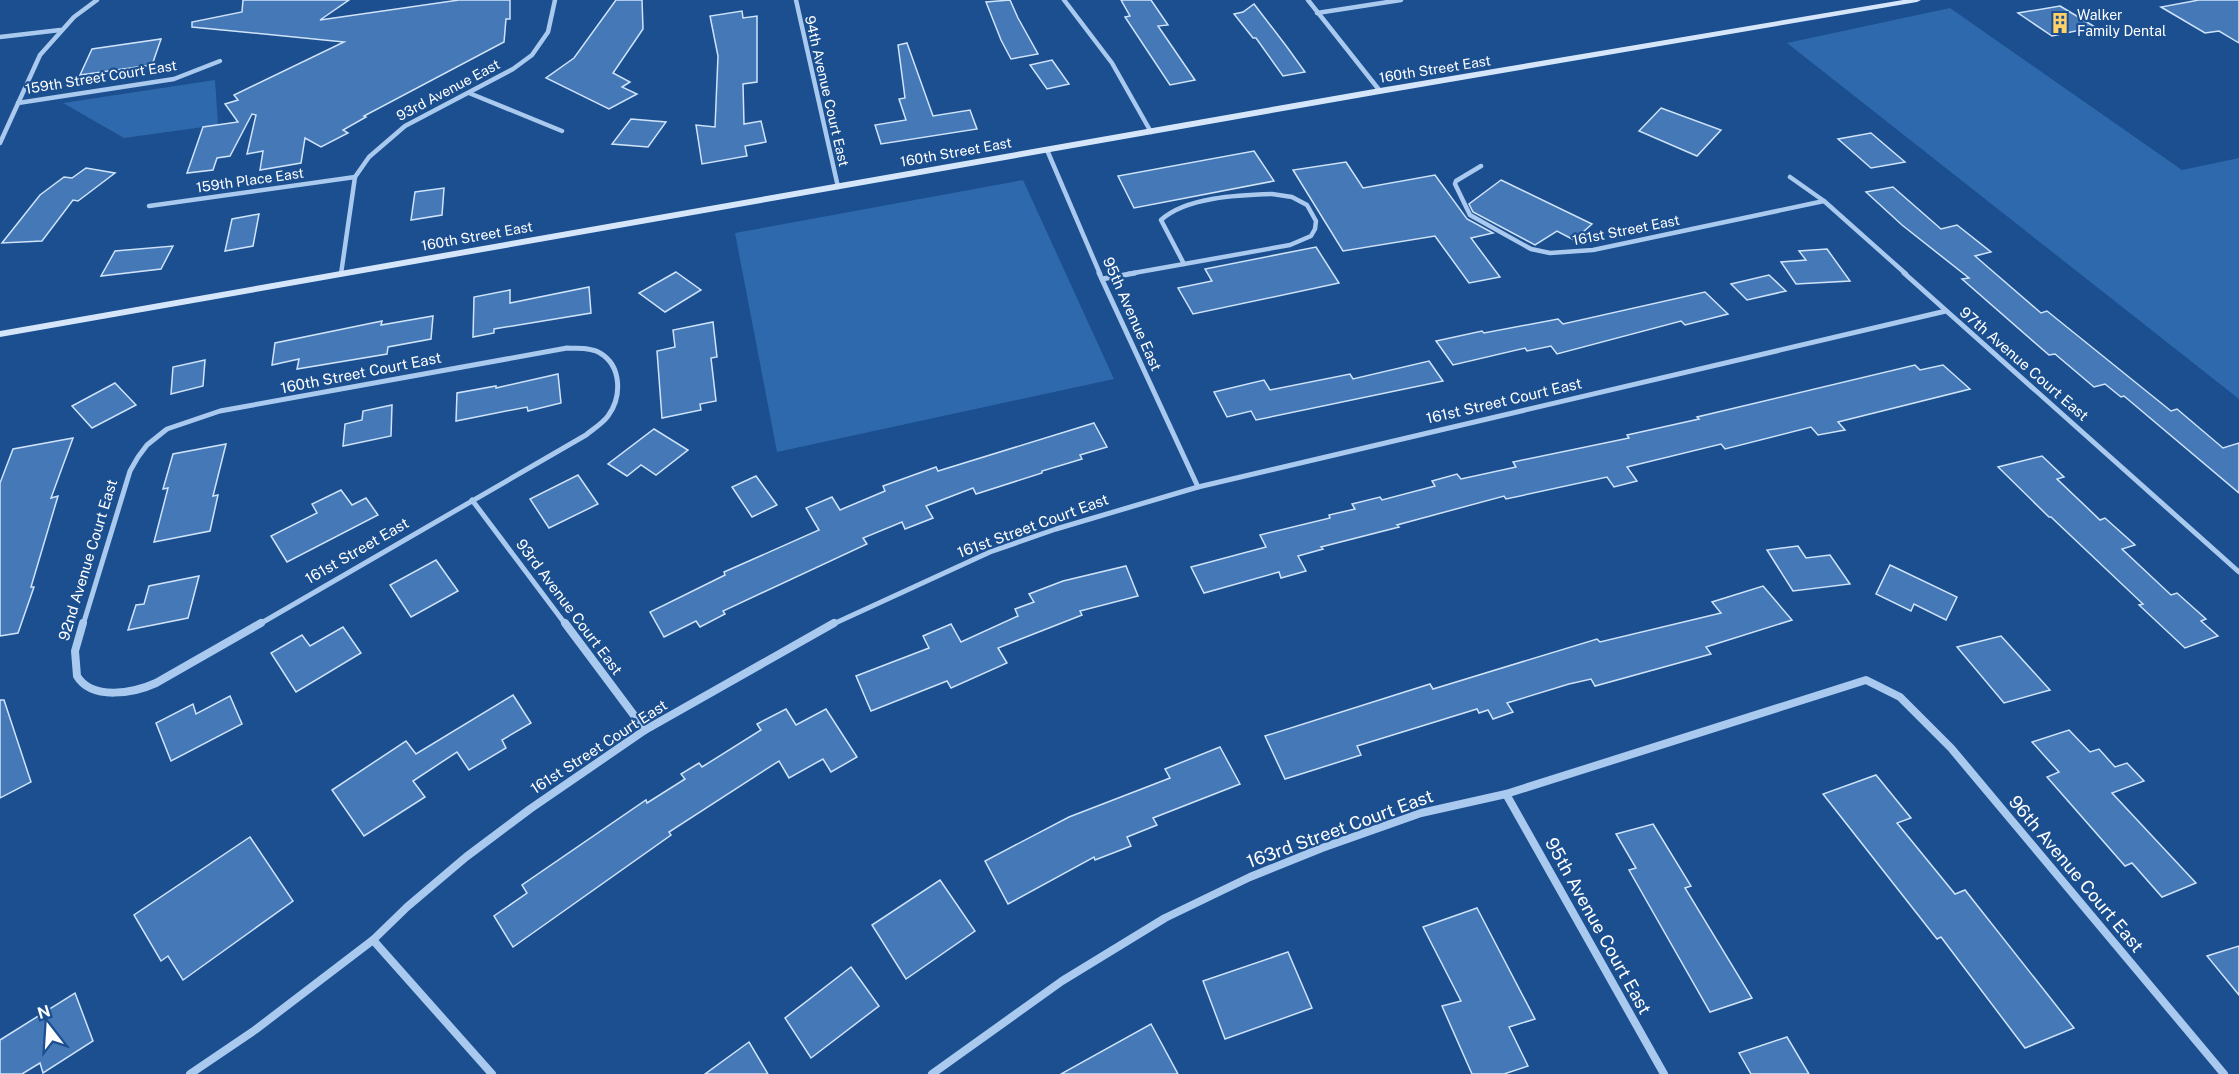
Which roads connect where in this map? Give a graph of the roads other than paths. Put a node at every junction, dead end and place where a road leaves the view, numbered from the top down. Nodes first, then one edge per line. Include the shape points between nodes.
1 (97, 0) edge
2 (555, 0) edge
3 (796, 0) edge
4 (1064, 0) edge
5 (1308, 0) edge
6 (1401, 0) edge
7 (1917, 0) edge
8 (1317, 13) junction
9 (60, 30) junction
10 (0, 37) edge
11 (220, 61) dead end
12 (1380, 91) junction
13 (469, 93) junction
14 (18, 103) junction
15 (562, 132) dead end
16 (1151, 132) junction
17 (0, 143) edge
18 (1047, 150) junction
19 (1481, 166) dead end
20 (355, 177) junction
21 (1790, 177) dead end
22 (838, 187) junction
23 (1824, 201) junction
24 (149, 206) dead end
25 (1184, 264) junction
26 (341, 274) junction
27 (1102, 279) junction
28 (1946, 311) junction
29 (0, 334) edge
30 (613, 409) joint
31 (162, 430) joint
32 (1198, 487) junction
33 (472, 500) junction
34 (2239, 572) edge
35 (104, 691) joint
36 (1900, 697) joint
37 (645, 730) junction
38 (1506, 794) junction
39 (373, 940) junction
40 (190, 1074) edge
41 (492, 1074) edge
42 (932, 1074) edge
43 (1664, 1074) edge
44 (2224, 1074) edge

1 - 9 street
2 - 13 street, 93rd Avenue East via 551,31 529,58
3 - 22 street, 94th Avenue Court East
4 - 16 street via 1112,63
5 - 8 street
6 - 8 street
7 - 12 main road, 160th Street East
8 - 12 street
9 - 10 street
9 - 14 street via 40,55
11 - 14 street, 159th Street Court East via 174,79
12 - 16 main road, 160th Street East
13 - 15 street
13 - 20 street, 93rd Avenue East via 403,126 372,152
14 - 17 street
16 - 18 main road, 160th Street East
18 - 22 main road, 160th Street East
18 - 27 street, 95th Avenue East
19 - 23 street, 161st Street East via 1455,184 1470,215 1531,249 1551,253 1593,250
20 - 24 street, 159th Place East
20 - 26 street, 93rd Avenue East
21 - 23 street, 97th Avenue Court East
22 - 26 main road, 160th Street East
23 - 28 street, 97th Avenue Court East
25 - 25 street via 1308,238 1317,224 1314,214 1309,206 1269,193 1171,211 1161,220
25 - 27 street
26 - 29 main road, 160th Street East
27 - 32 street, 95th Avenue East
28 - 32 street, 161st Street Court East
28 - 34 street, 97th Avenue Court East
30 - 31 street, 160th Street Court East via 619,385 610,362 592,350 567,348 220,411
30 - 33 street, 161st Street East via 586,435
31 - 35 street, 92nd Avenue Court East via 139,453 130,471 75,651 73,671 82,684
32 - 37 street, 161st Street Court East via 990,552 908,588 812,634
33 - 35 street, 161st Street East via 189,665 146,687 121,693
33 - 37 street, 93rd Avenue Court East
36 - 38 street, 163rd Street Court East via 1866,680
36 - 44 street, 96th Avenue Court East via 1951,748
37 - 39 street, 161st Street Court East via 466,857
38 - 42 street, 163rd Street Court East via 1421,813 1322,848 1165,918 1062,981
38 - 43 street, 95th Avenue Court East
39 - 40 street, 161st Street Court East
39 - 41 street

